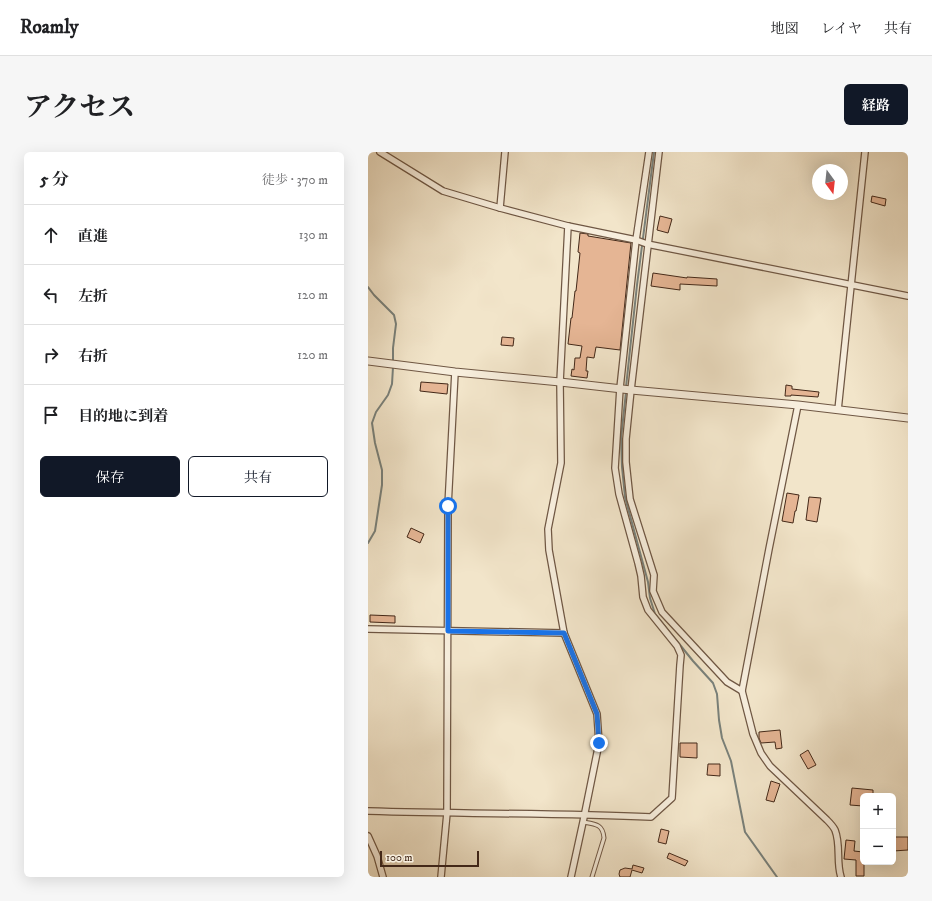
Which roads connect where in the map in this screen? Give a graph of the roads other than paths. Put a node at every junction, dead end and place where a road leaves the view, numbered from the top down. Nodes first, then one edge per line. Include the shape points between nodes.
1 (380, 152) edge
2 (506, 152) edge
3 (648, 152) edge
4 (659, 152) edge
5 (865, 152) edge
6 (500, 208) junction
7 (568, 226) junction
8 (636, 240) junction
9 (647, 244) junction
10 (851, 284) junction
11 (908, 296) edge
12 (368, 361) edge
13 (455, 372) junction
14 (560, 382) junction
15 (620, 388) junction
16 (631, 390) junction
17 (798, 405) junction
18 (838, 410) junction
19 (908, 418) edge
20 (368, 629) edge
21 (448, 631) junction
22 (564, 633) junction
23 (742, 691) junction
24 (368, 811) edge
25 (447, 813) junction
26 (585, 814) junction
27 (583, 822) junction
28 (368, 836) edge
29 (383, 877) edge
30 (441, 877) edge
31 (571, 877) edge
32 (592, 877) edge
33 (841, 877) edge

1 - 6 street via 443,191
2 - 6 street
3 - 8 street
4 - 9 street
5 - 10 street
6 - 7 street
7 - 8 street
7 - 14 street
8 - 9 street
8 - 15 street
9 - 10 street
9 - 16 street
10 - 11 street
10 - 18 street
12 - 13 street
13 - 14 street
13 - 21 street via 448,506
14 - 15 street
14 - 22 street via 560,463 548,529 550,558
15 - 16 street
15 - 26 street via 615,468 619,494 648,610 677,646 681,655 672,798 651,817
16 - 17 street
16 - 23 street via 626,462 630,499 654,575 652,591 662,612 727,682
17 - 18 street
17 - 23 street
18 - 19 street
20 - 21 street
21 - 22 street
21 - 25 street
22 - 26 street via 597,714 599,743
23 - 33 street via 760,753 834,829
24 - 25 street
25 - 26 street
25 - 30 street
26 - 27 street
27 - 31 street
27 - 32 lane via 595,824 604,832
28 - 29 street

